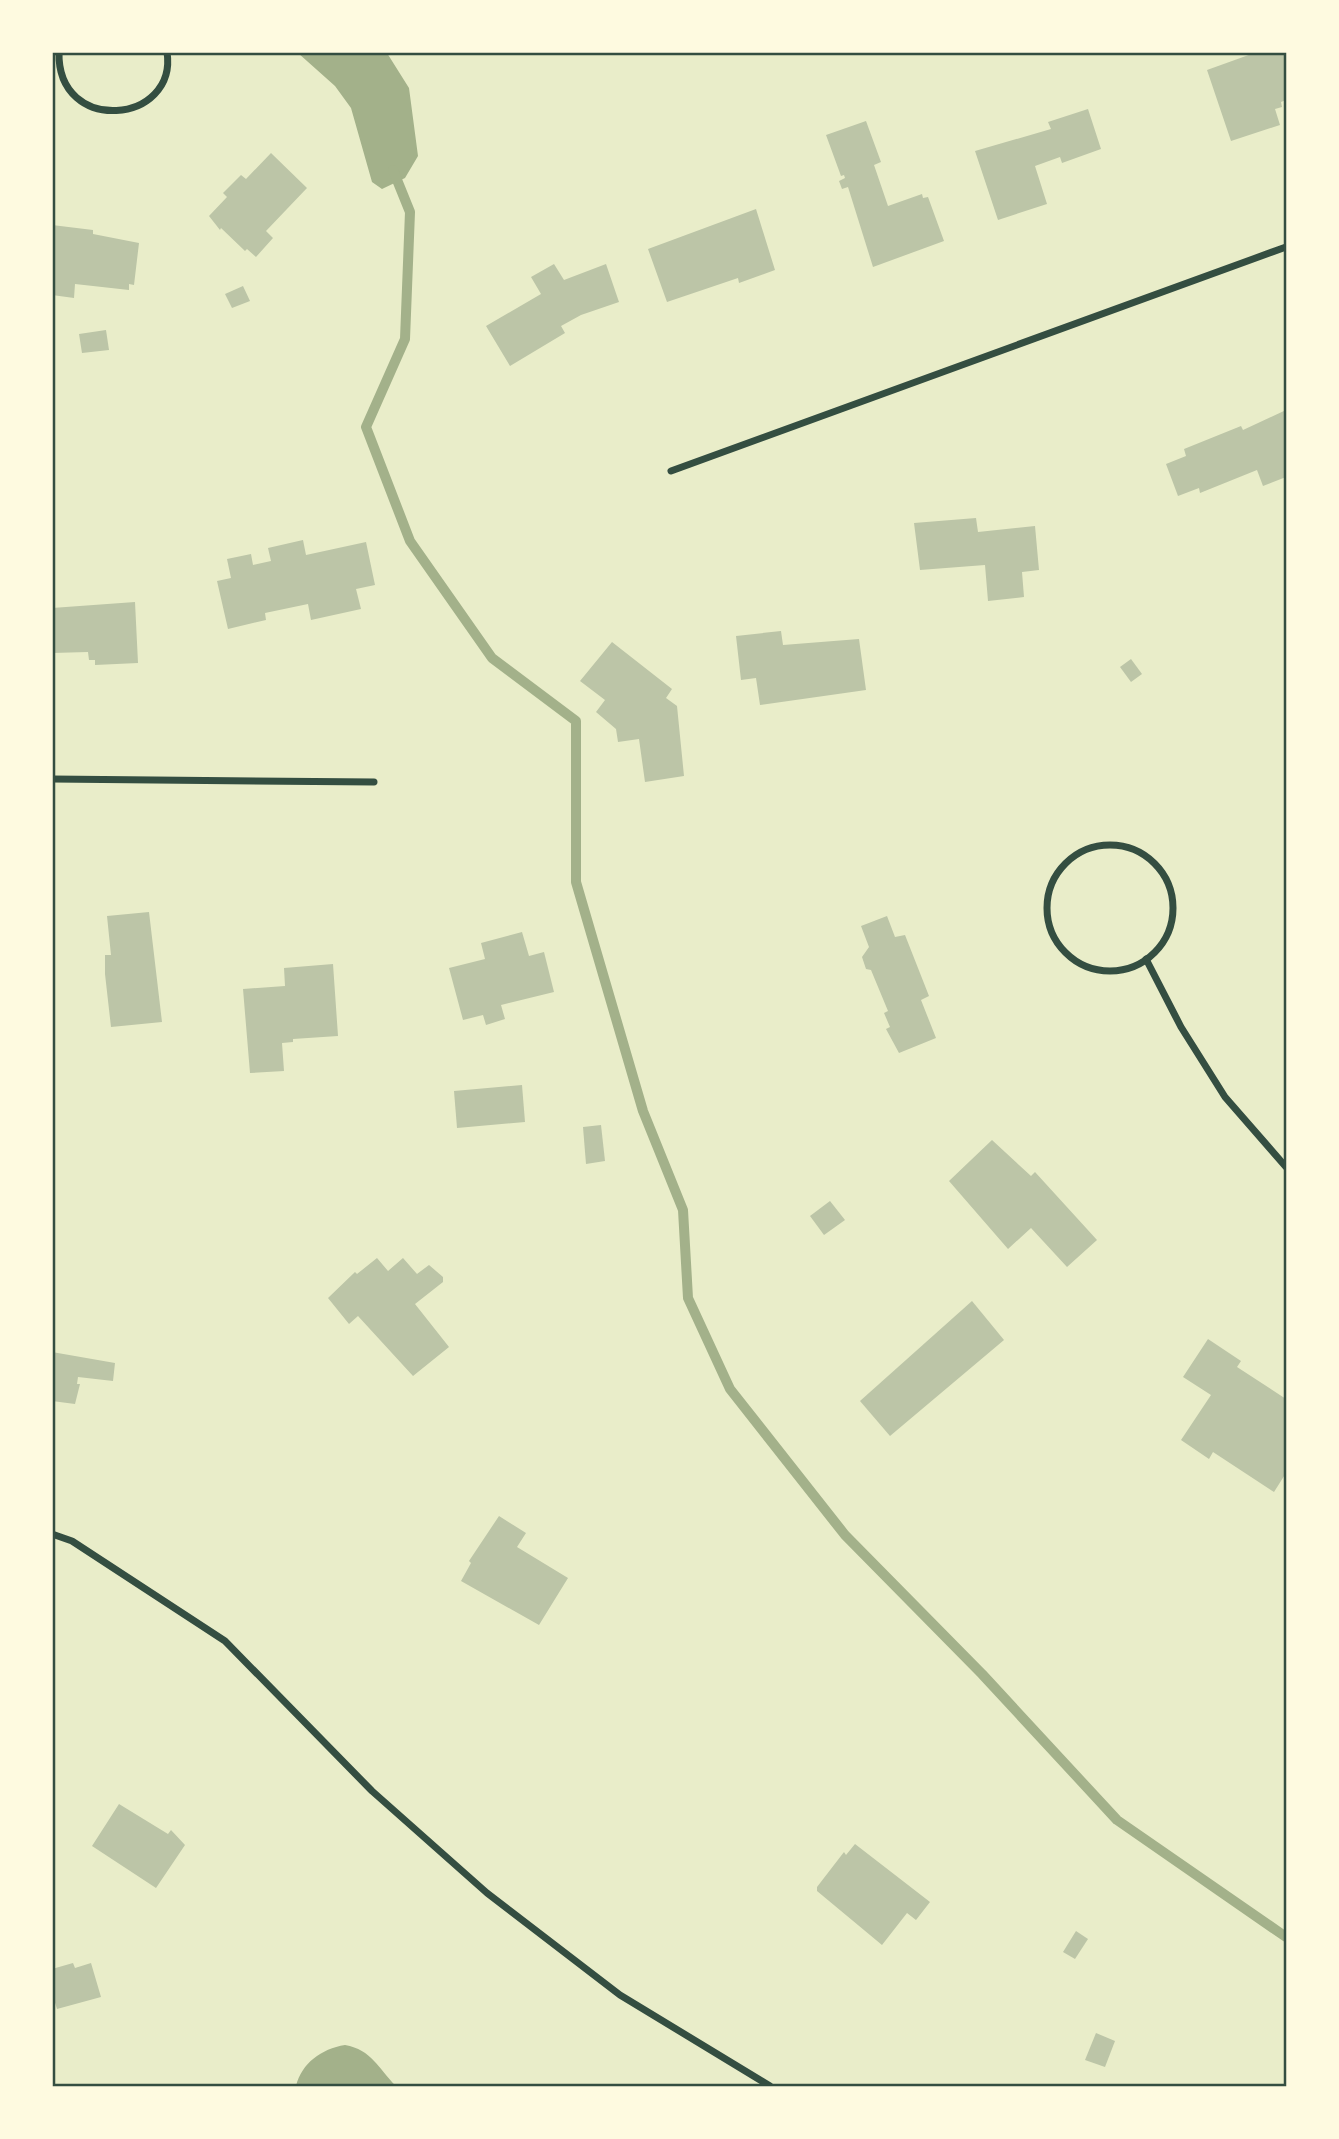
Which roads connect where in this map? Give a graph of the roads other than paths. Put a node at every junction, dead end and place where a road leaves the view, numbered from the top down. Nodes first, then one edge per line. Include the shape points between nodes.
1 (59, 52) edge
2 (167, 52) edge
3 (55, 66) edge
4 (1286, 247) edge
5 (671, 471) dead end
6 (52, 779) edge
7 (374, 782) dead end
8 (1146, 959) junction
9 (1286, 1167) edge
10 (52, 1534) edge
11 (770, 2087) edge

1 - 3 street
2 - 3 street via 165,76 156,92 124,111 89,107 64,83
4 - 5 street
6 - 7 street
8 - 8 street via 1162,944 1171,924 1173,903 1162,872 1146,856 1126,846 1104,845 1073,856 1058,871 1047,902 1048,923 1058,944 1073,959 1093,968 1115,971
8 - 9 street via 1225,1097
10 - 11 street via 72,1541 225,1642 372,1791 486,1894 620,1994

